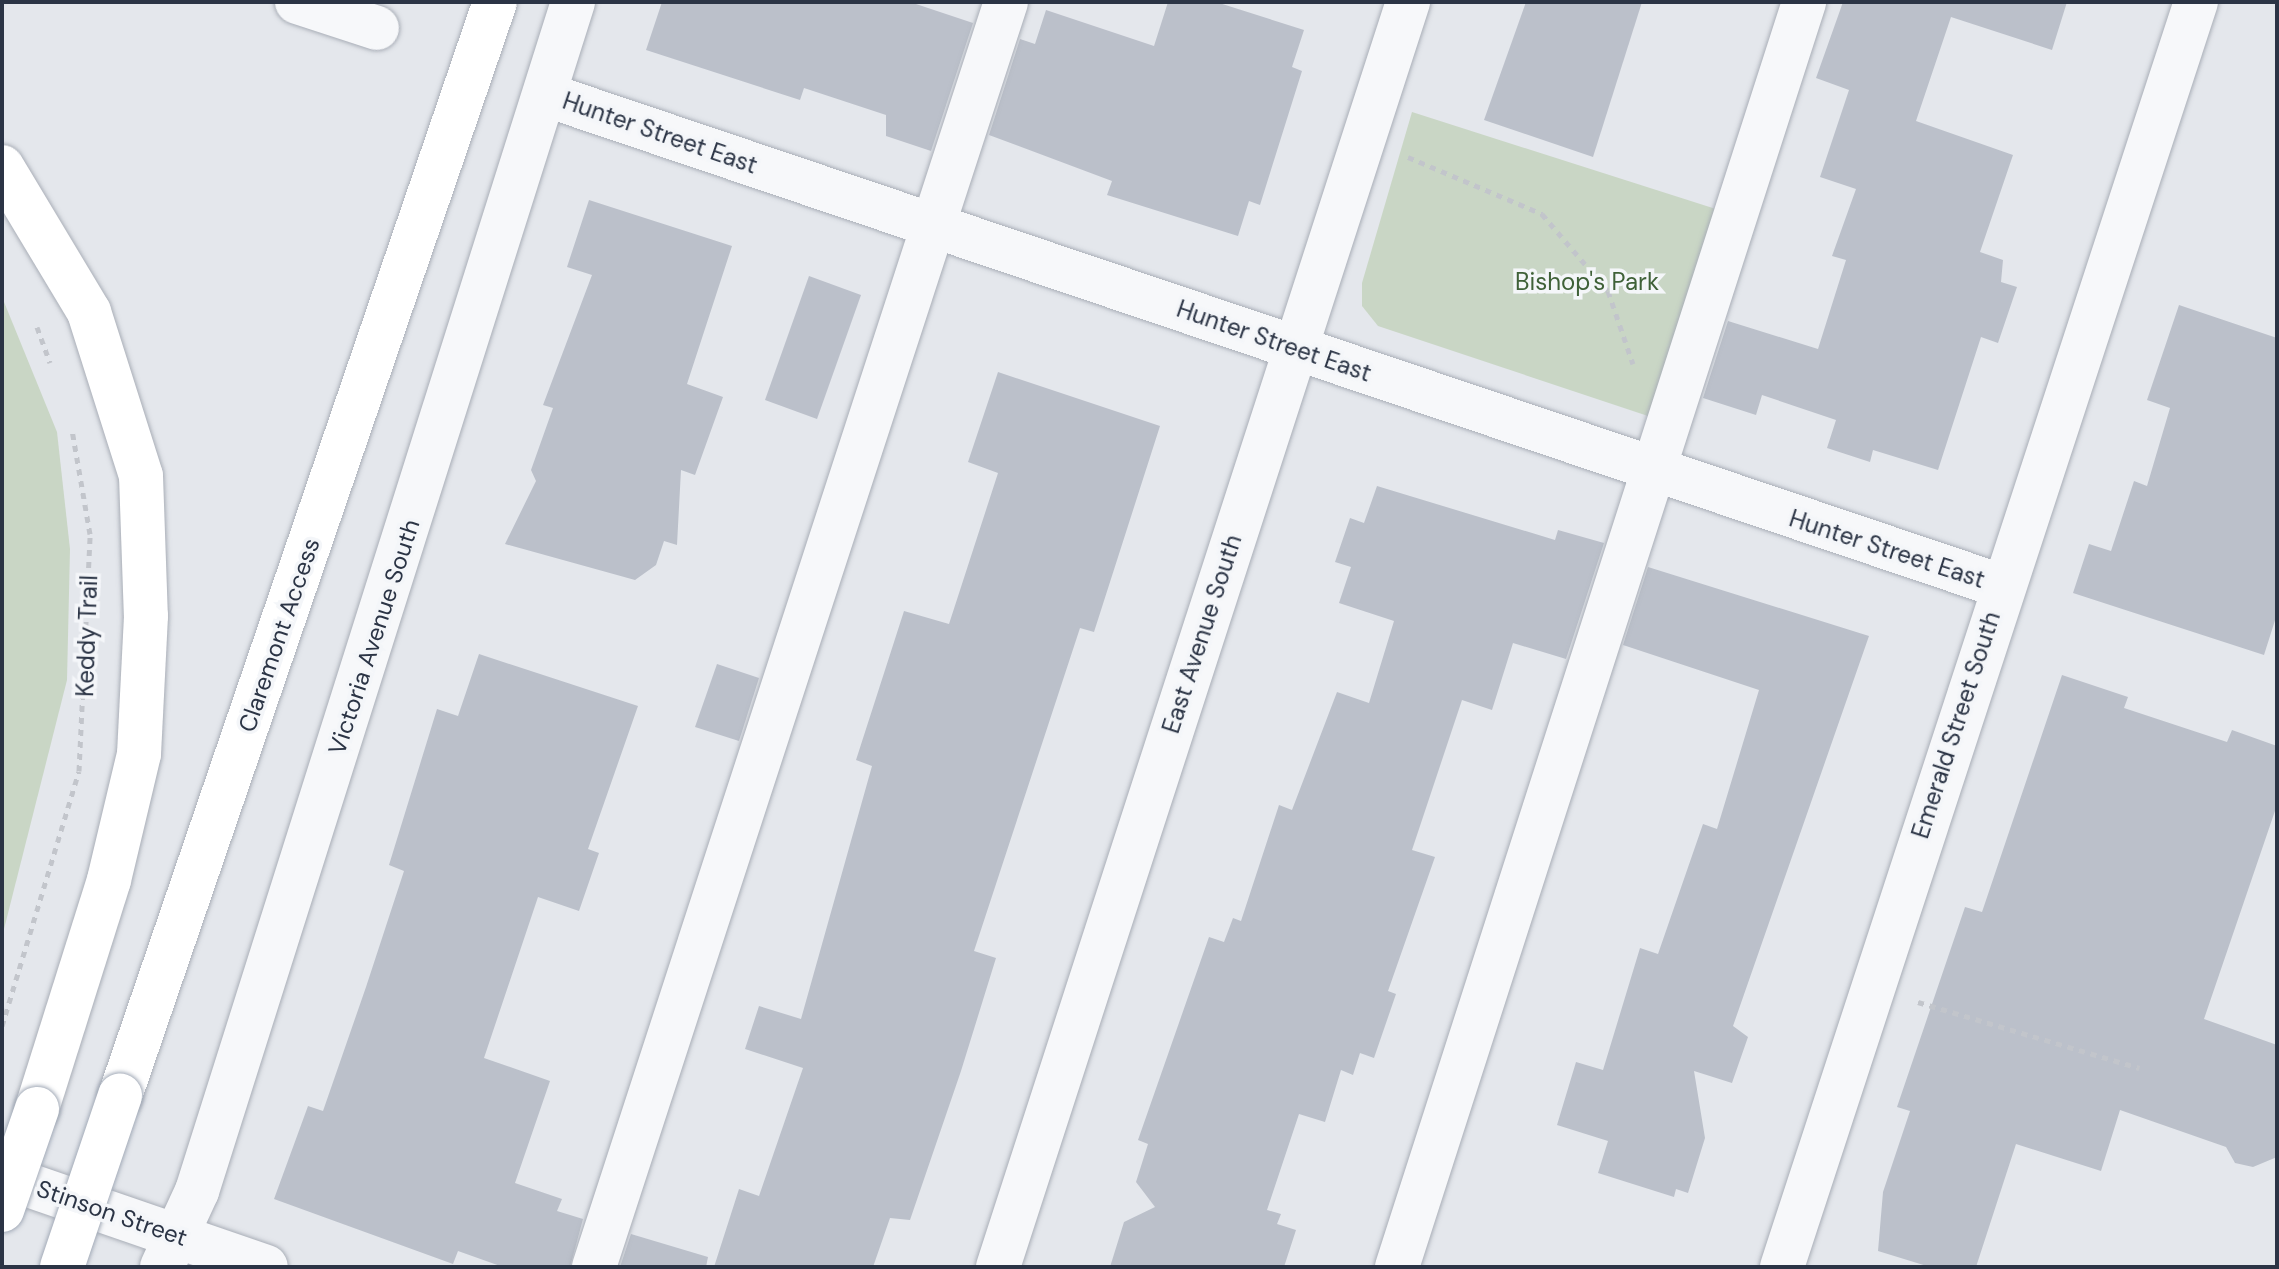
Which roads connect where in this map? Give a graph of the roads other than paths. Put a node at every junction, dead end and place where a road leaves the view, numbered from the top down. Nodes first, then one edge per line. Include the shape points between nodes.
1 (297, 2) edge
2 (495, 2) edge
3 (573, 2) edge
4 (1006, 2) edge
5 (1408, 2) edge
6 (1804, 2) edge
7 (2196, 2) edge
8 (377, 28) dead end
9 (547, 95) junction
10 (2, 167) edge
11 (933, 225) junction
12 (1294, 347) junction
13 (1649, 471) junction
14 (2001, 586) junction
15 (2, 1176) edge
16 (2, 1210) edge
17 (171, 1251) edge
18 (62, 1267) edge
19 (266, 1267) edge
20 (594, 1267) edge
21 (998, 1267) edge
22 (1397, 1267) edge
23 (1782, 1267) edge

1 - 8 street
2 - 18 main road, Claremont Access, bridge
3 - 9 street, Victoria Avenue South
4 - 11 street
5 - 12 street, East Avenue South
6 - 13 street
7 - 14 street, Emerald Street South
9 - 11 street, Hunter Street East
9 - 17 street, Victoria Avenue South
10 - 16 main road, bridge via 89,312 141,476 142,507 139,754 109,880
11 - 12 street, Hunter Street East
11 - 20 street
12 - 13 street, Hunter Street East
12 - 21 street, East Avenue South
13 - 14 street, Hunter Street East
13 - 22 street
14 - 23 street, Emerald Street South via 1876,989
15 - 17 street, Stinson Street
17 - 19 street, Stinson Street

